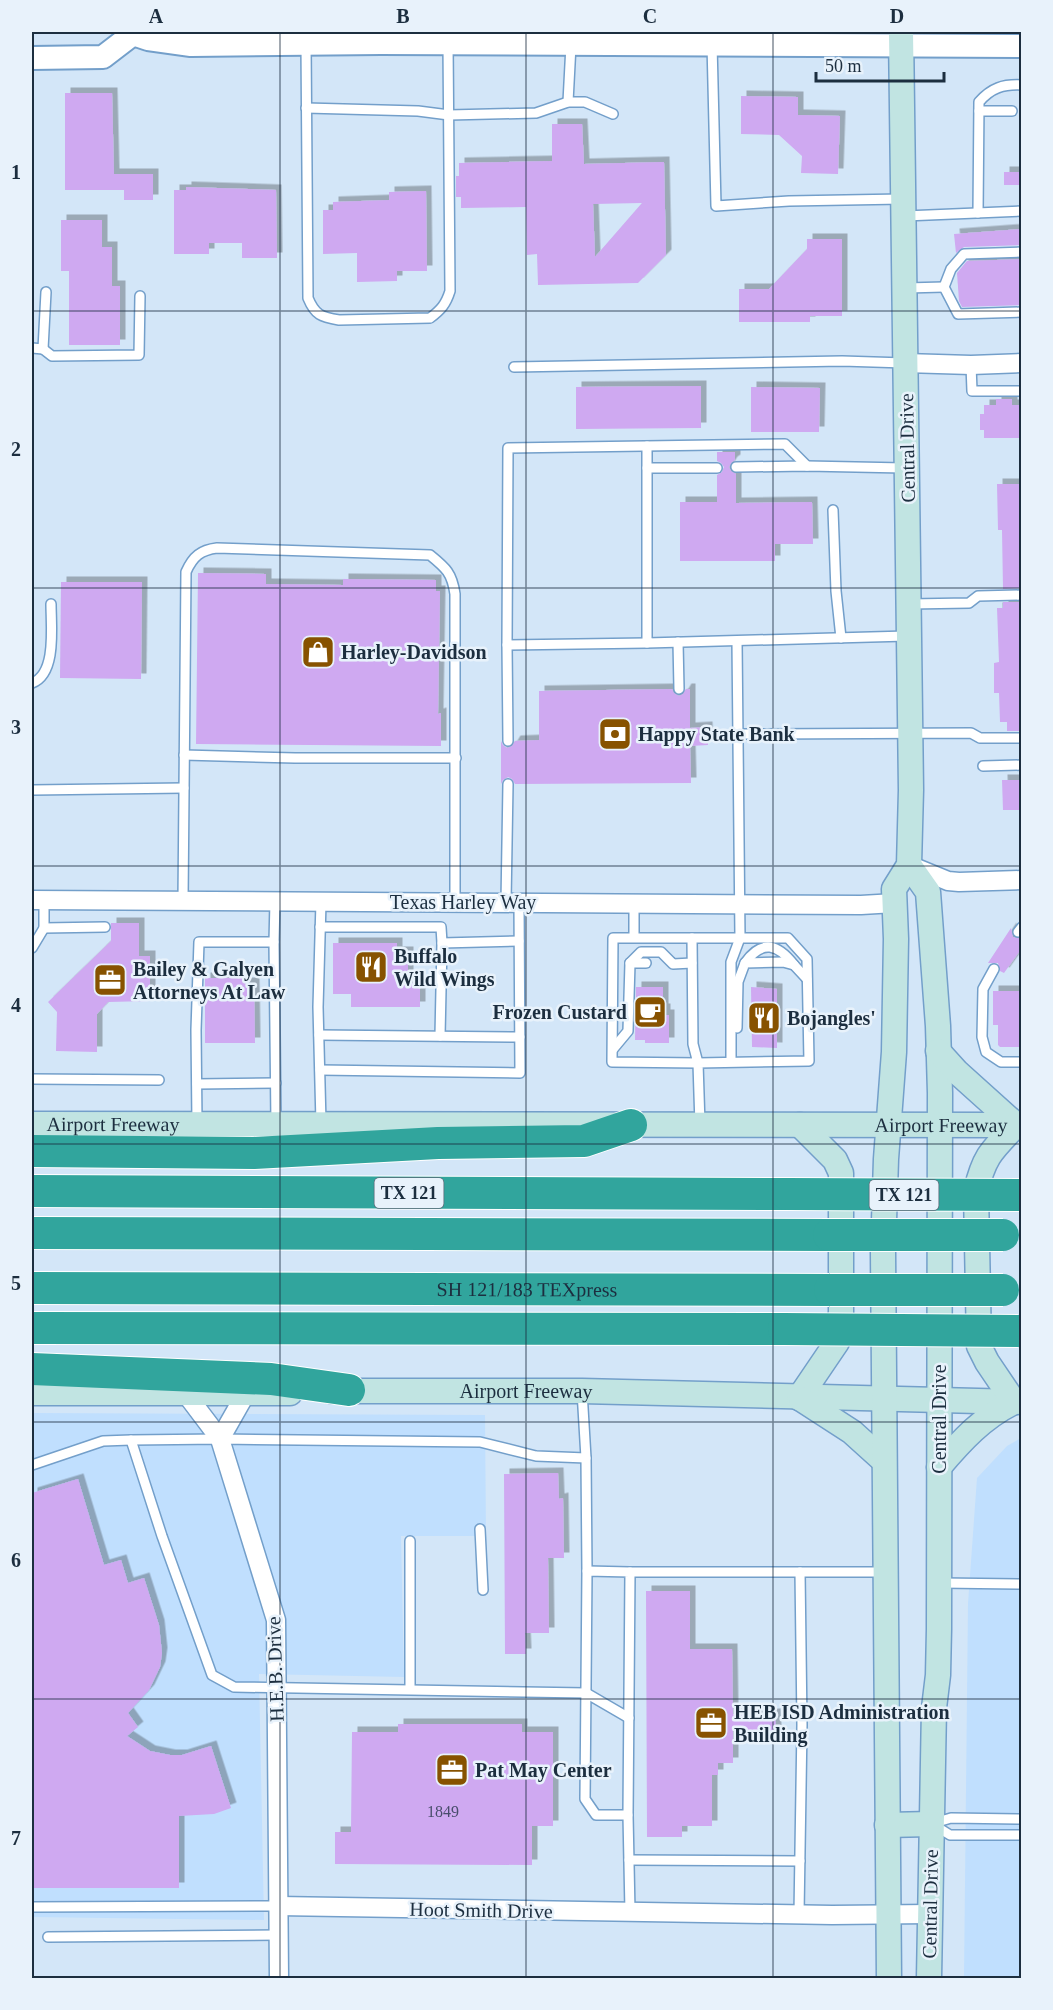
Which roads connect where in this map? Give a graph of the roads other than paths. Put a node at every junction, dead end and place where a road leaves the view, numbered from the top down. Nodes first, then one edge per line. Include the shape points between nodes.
1 (130, 33) edge
2 (349, 37) edge
3 (381, 37) edge
4 (751, 38) edge
5 (901, 38) edge
6 (448, 43) junction
7 (306, 44) junction
8 (571, 44) junction
9 (712, 44) junction
10 (1022, 46) edge
11 (32, 58) edge
12 (1022, 85) edge
13 (568, 102) junction
14 (979, 107) junction
15 (306, 108) junction
16 (1012, 111) dead end
17 (613, 114) dead end
18 (449, 115) junction
19 (902, 208) junction
20 (1022, 212) edge
21 (978, 213) junction
22 (1022, 252) edge
23 (944, 287) junction
24 (904, 288) junction
25 (46, 292) dead end
26 (140, 296) dead end
27 (1022, 312) edge
28 (32, 348) edge
29 (42, 349) junction
30 (905, 363) junction
31 (1022, 363) edge
32 (971, 365) junction
33 (514, 367) dead end
34 (1022, 391) edge
35 (647, 446) junction
36 (807, 466) junction
37 (735, 467) dead end
38 (647, 468) junction
39 (717, 468) dead end
40 (907, 468) junction
41 (833, 510) dead end
42 (1022, 595) edge
43 (51, 604) dead end
44 (909, 604) junction
45 (909, 636) junction
46 (841, 638) junction
47 (737, 641) junction
48 (678, 642) junction
49 (647, 643) junction
50 (507, 645) junction
51 (32, 683) edge
52 (679, 689) dead end
53 (911, 733) junction
54 (738, 734) junction
55 (1022, 738) edge
56 (508, 741) dead end
57 (184, 755) junction
58 (456, 759) junction
59 (1022, 765) edge
60 (983, 766) dead end
61 (508, 784) dead end
62 (184, 788) junction
63 (32, 790) edge
64 (909, 865) junction
65 (1022, 880) edge
66 (38, 900) edge
67 (183, 901) junction
68 (275, 901) junction
69 (321, 902) junction
70 (455, 902) junction
71 (512, 902) junction
72 (895, 903) junction
73 (634, 904) junction
74 (740, 905) junction
75 (105, 927) dead end
76 (320, 927) junction
77 (44, 928) junction
78 (634, 938) junction
79 (692, 938) junction
80 (740, 938) junction
81 (519, 940) junction
82 (274, 942) junction
83 (442, 943) junction
84 (32, 948) edge
85 (630, 963) junction
86 (646, 963) dead end
87 (660, 963) dead end
88 (692, 963) junction
89 (745, 963) junction
90 (673, 964) junction
91 (935, 964) junction
92 (794, 965) junction
93 (994, 969) dead end
94 (807, 979) junction
95 (319, 1035) junction
96 (440, 1036) junction
97 (520, 1037) junction
98 (731, 1043) junction
99 (613, 1048) junction
100 (938, 1051) junction
101 (731, 1061) junction
102 (1022, 1062) edge
103 (698, 1063) junction
104 (320, 1070) junction
105 (32, 1079) edge
106 (159, 1080) dead end
107 (276, 1083) junction
108 (197, 1084) junction
109 (321, 1123) junction
110 (32, 1124) edge
111 (276, 1124) junction
112 (197, 1125) junction
113 (631, 1125) junction
114 (700, 1125) junction
115 (800, 1125) junction
116 (888, 1125) junction
117 (939, 1125) junction
118 (1019, 1125) edge
119 (32, 1151) edge
120 (32, 1191) edge
121 (1022, 1195) edge
122 (32, 1233) edge
123 (1012, 1235) edge
124 (32, 1288) edge
125 (1012, 1291) edge
126 (32, 1328) edge
127 (1020, 1331) edge
128 (32, 1369) edge
129 (349, 1390) junction
130 (582, 1391) junction
131 (32, 1393) edge
132 (186, 1394) junction
133 (245, 1395) junction
134 (798, 1398) junction
135 (883, 1399) junction
136 (939, 1400) junction
137 (1018, 1402) edge
138 (220, 1439) junction
139 (131, 1440) junction
140 (586, 1458) junction
141 (884, 1460) junction
142 (32, 1465) edge
143 (939, 1467) junction
144 (480, 1529) dead end
145 (410, 1541) dead end
146 (587, 1571) junction
147 (630, 1572) junction
148 (800, 1572) junction
149 (887, 1572) junction
150 (939, 1583) junction
151 (1022, 1584) edge
152 (483, 1590) dead end
153 (277, 1688) junction
154 (410, 1689) junction
155 (586, 1693) junction
156 (629, 1718) junction
157 (628, 1815) junction
158 (1022, 1819) edge
159 (932, 1824) junction
160 (887, 1825) junction
161 (1022, 1835) edge
162 (629, 1860) junction
163 (800, 1861) junction
164 (278, 1906) junction
165 (32, 1907) edge
166 (630, 1912) junction
167 (800, 1914) junction
168 (887, 1914) junction
169 (930, 1914) junction
170 (279, 1935) junction
171 (48, 1937) dead end
172 (279, 1978) edge
173 (889, 1978) edge
174 (929, 1978) edge

1 - 7 street via 191,45
1 - 11 street via 103,57
2 - 3 street
2 - 7 street
3 - 6 street
4 - 5 street
4 - 9 street
5 - 10 street
5 - 19 main road, Central Drive
6 - 8 street
6 - 18 lane
7 - 15 lane
8 - 9 street
8 - 13 lane
9 - 19 lane via 716,206 789,201
12 - 14 lane via 1003,85 987,93
13 - 17 lane via 585,102
13 - 18 lane via 537,112
14 - 16 lane
14 - 21 lane
15 - 18 lane
15 - 18 lane via 308,298 313,311 339,320 430,318 446,303 450,291
19 - 21 lane
19 - 24 main road, Central Drive
20 - 21 lane
22 - 23 lane via 964,254 951,269
23 - 24 lane
23 - 27 lane via 958,314
24 - 30 main road, Central Drive
25 - 29 lane
26 - 29 lane via 139,355 52,356
28 - 29 lane
30 - 32 street
30 - 33 lane
30 - 40 main road, Central Drive
31 - 32 street
32 - 34 lane via 972,391
35 - 36 lane via 785,444
35 - 38 lane
35 - 50 lane via 508,448
36 - 37 lane
36 - 40 lane
38 - 39 lane
38 - 49 lane
40 - 44 main road, Central Drive
41 - 46 lane
42 - 44 lane via 978,596 969,603
43 - 51 lane via 50,661 38,681
44 - 45 main road, Central Drive
45 - 46 lane
45 - 53 main road, Central Drive
46 - 47 lane
47 - 48 lane
47 - 54 lane
48 - 49 lane
48 - 52 lane
49 - 50 lane
50 - 56 lane
53 - 54 lane
53 - 55 lane
53 - 64 main road, Central Drive
54 - 74 lane
57 - 58 lane
57 - 58 lane via 186,572 204,550 218,548 430,555 446,567 455,594
57 - 62 lane
58 - 70 lane
59 - 60 lane
61 - 71 lane
62 - 63 lane
62 - 67 lane
64 - 65 street via 948,881
64 - 72 main road, Central Drive via 894,888
64 - 91 main road, Central Drive via 928,892
66 - 67 street, Texas Harley Way
66 - 77 lane
67 - 68 street, Texas Harley Way
68 - 69 street, Texas Harley Way
68 - 82 lane
69 - 70 street, Texas Harley Way
69 - 76 lane
70 - 71 street, Texas Harley Way
71 - 73 street, Texas Harley Way
71 - 81 lane
72 - 74 street, Texas Harley Way
72 - 91 main road via 912,914 924,957
72 - 116 main road, Central Drive via 894,1052
73 - 74 street, Texas Harley Way
73 - 78 lane
74 - 80 lane
75 - 77 lane
76 - 83 lane via 441,927
76 - 95 lane
77 - 84 lane
78 - 79 lane
78 - 99 lane via 613,938
79 - 80 lane
79 - 88 lane
80 - 94 lane via 788,938 807,959
80 - 98 lane via 730,962
81 - 83 lane
81 - 97 lane
82 - 107 lane
82 - 108 lane via 199,942
83 - 96 lane
85 - 86 lane
85 - 90 lane via 641,952 661,952
85 - 99 lane via 628,1031
87 - 90 lane
88 - 90 lane
88 - 103 lane via 693,1044
89 - 92 lane
89 - 92 lane via 760,948 776,947
89 - 98 lane via 738,982 737,1029
91 - 100 main road, Central Drive
92 - 94 lane
93 - 102 lane via 982,989 982,1037 986,1052 1001,1062
94 - 101 lane via 808,1061
95 - 96 lane
95 - 104 lane
96 - 97 lane
97 - 104 lane via 520,1073
98 - 101 lane
99 - 103 lane via 612,1062
100 - 117 main road, Central Drive
100 - 118 main road
101 - 103 lane
103 - 114 lane
104 - 109 lane
105 - 106 lane
107 - 108 lane
107 - 111 lane
108 - 112 lane
109 - 111 main road, Airport Freeway
109 - 113 main road, Airport Freeway
110 - 112 main road, Airport Freeway
111 - 112 main road, Airport Freeway
113 - 114 main road, Airport Freeway
113 - 119 highway via 584,1141 438,1143 254,1153
114 - 115 main road, Airport Freeway
115 - 116 main road, Airport Freeway
115 - 134 main road via 835,1160 841,1173 841,1219 837,1342
116 - 117 main road, Airport Freeway
116 - 135 main road, Central Drive
117 - 118 main road, Airport Freeway
117 - 136 main road, Central Drive
118 - 137 main road via 990,1153 976,1191 979,1346
120 - 121 highway, TX 121, bridge
122 - 123 highway, bridge
124 - 125 highway, SH 121/183 TEXpress, bridge
126 - 127 highway, bridge
128 - 129 highway via 271,1379
129 - 130 main road, Airport Freeway
129 - 133 main road, Airport Freeway
130 - 134 main road, Airport Freeway
130 - 140 lane
131 - 132 main road, Airport Freeway
132 - 133 main road, Airport Freeway
132 - 138 street, H.E.B. Drive
133 - 138 street
134 - 135 main road, Airport Freeway
134 - 141 main road via 852,1432
135 - 136 main road, Airport Freeway
135 - 141 main road, Central Drive
136 - 137 main road, Airport Freeway
136 - 143 main road, Central Drive
137 - 143 main road via 995,1411
138 - 139 lane
138 - 140 lane via 480,1442 536,1456
138 - 153 street, H.E.B. Drive via 276,1620
139 - 142 lane via 103,1441
139 - 153 lane via 212,1676 234,1686
140 - 146 lane
141 - 149 main road, Central Drive
143 - 150 main road, Central Drive
144 - 152 lane
145 - 154 lane
146 - 147 lane
146 - 155 lane
147 - 148 lane
147 - 156 lane
148 - 149 lane
148 - 163 lane
149 - 160 main road, Central Drive
150 - 151 lane
150 - 159 main road, Central Drive
153 - 154 lane
153 - 164 street, H.E.B. Drive
154 - 155 lane
155 - 156 lane
155 - 157 lane via 585,1799 596,1815
156 - 157 lane
157 - 162 lane
158 - 159 lane via 951,1818
159 - 160 main road
159 - 161 lane via 950,1835
159 - 169 main road, Central Drive
160 - 168 main road, Central Drive
162 - 163 lane
162 - 166 lane
163 - 167 lane
164 - 165 lane, Hoot Smith Drive
164 - 166 street, Hoot Smith Drive
164 - 170 street, H.E.B. Drive
166 - 167 street, Hoot Smith Drive
167 - 168 street, Hoot Smith Drive
168 - 169 street, Hoot Smith Drive
168 - 173 main road, Central Drive
169 - 174 main road, Central Drive
170 - 171 lane
170 - 172 street, H.E.B. Drive

